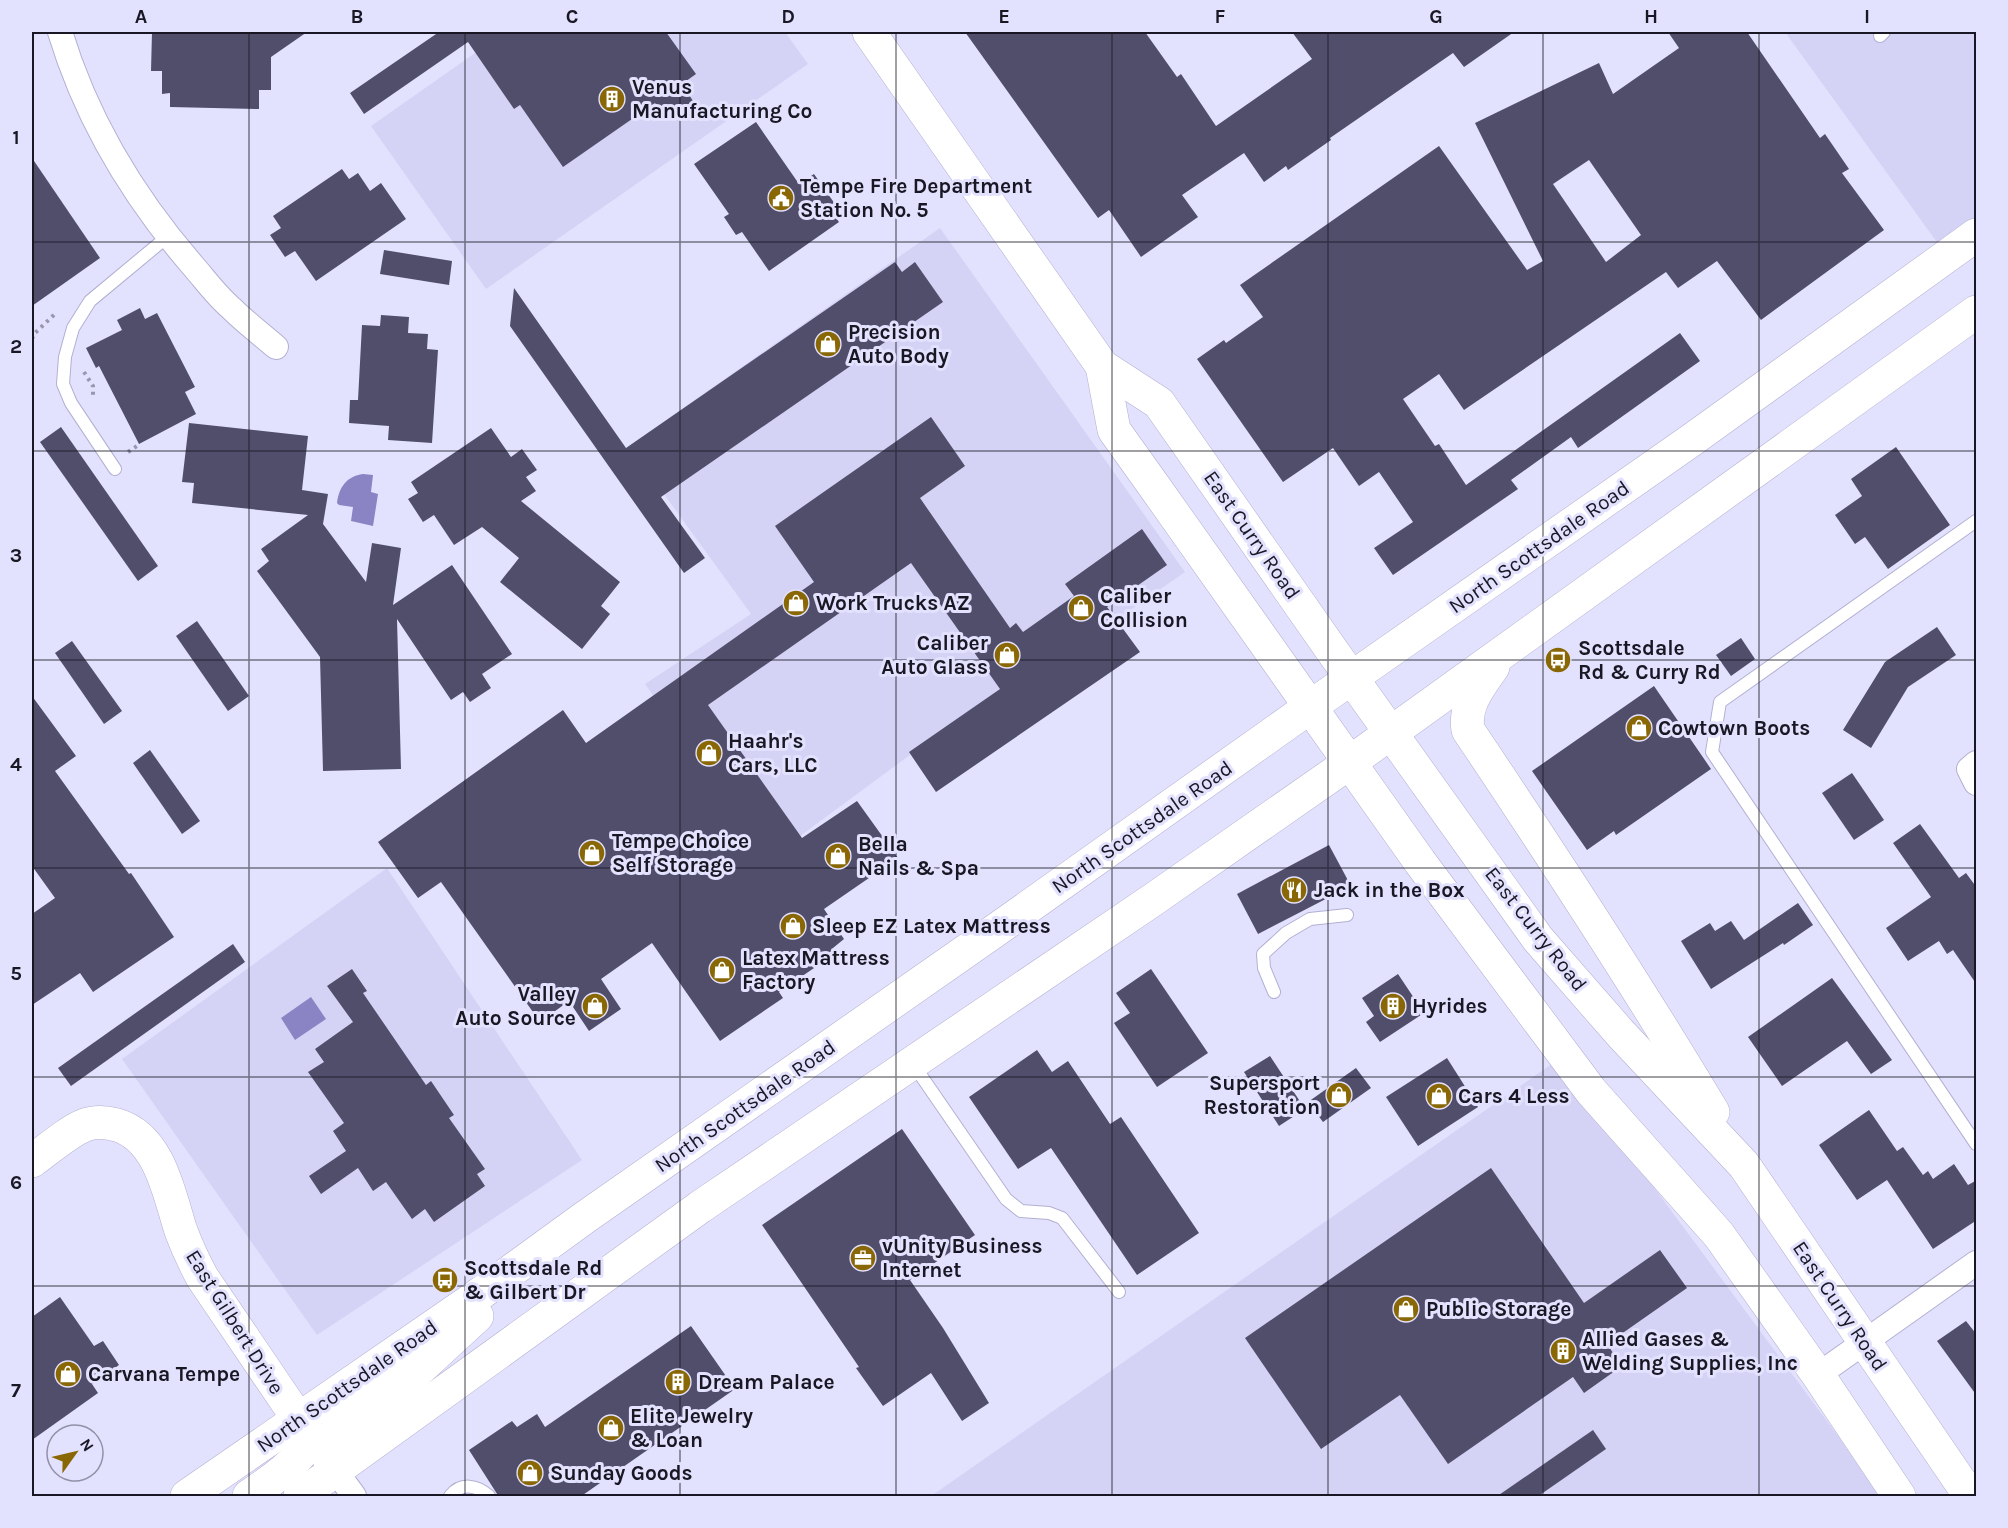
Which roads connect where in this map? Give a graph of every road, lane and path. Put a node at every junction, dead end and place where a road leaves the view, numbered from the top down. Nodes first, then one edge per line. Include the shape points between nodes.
1 (60, 32) edge
2 (869, 32) edge
3 (1977, 235) edge
4 (167, 237) junction
5 (1977, 312) edge
6 (276, 347) dead end
7 (1102, 366) junction
8 (82, 369) dead end
9 (93, 399) dead end
10 (137, 446) dead end
11 (124, 455) dead end
12 (116, 469) dead end
13 (1977, 521) edge
14 (1500, 656) junction
15 (1353, 678) junction
16 (1310, 707) junction
17 (1391, 732) junction
18 (1349, 763) junction
19 (1347, 915) dead end
20 (1274, 992) dead end
21 (913, 1063) junction
22 (1977, 1144) edge
23 (32, 1161) edge
24 (1744, 1165) junction
25 (523, 1261) junction
26 (1977, 1263) edge
27 (1119, 1292) dead end
28 (1865, 1342) junction
29 (1818, 1375) junction
30 (299, 1420) junction
31 (335, 1470) junction
32 (187, 1497) edge
33 (249, 1497) edge
34 (300, 1497) edge
35 (354, 1497) edge
36 (450, 1497) edge
37 (489, 1497) edge
38 (1899, 1497) edge
39 (1970, 1497) edge

1 - 4 street via 112,157
2 - 7 main road, East Curry Road
3 - 15 main road, North Scottsdale Road
4 - 6 street via 229,307
4 - 12 lane via 90,301 73,328 65,357 63,384 71,403
5 - 14 main road
7 - 15 main road, East Curry Road via 1159,403
7 - 16 main road, East Curry Road via 1114,430
8 - 9 path via 93,386
10 - 11 path
13 - 22 lane via 1720,702 1712,752
14 - 17 main road
14 - 24 main road via 1470,703 1468,730 1655,1015
15 - 16 main road, North Scottsdale Road
15 - 17 main road, East Curry Road
16 - 18 main road, East Curry Road
16 - 25 main road, North Scottsdale Road
17 - 18 main road
17 - 24 main road, East Curry Road via 1539,939 1621,1034
18 - 21 main road
18 - 29 main road, East Curry Road via 1591,1091 1719,1235
19 - 20 lane via 1310,919 1286,933 1263,954
21 - 27 lane via 1006,1199 1021,1211 1062,1218
21 - 31 main road via 700,1207
23 - 30 main road, East Gilbert Drive via 82,1126 93,1123 105,1122 136,1135 156,1160 202,1277
24 - 28 main road, East Curry Road
25 - 30 main road, North Scottsdale Road
25 - 31 main road via 484,1310 413,1375 336,1431 328,1454
26 - 28 street
28 - 29 street
28 - 39 main road, East Curry Road
29 - 38 main road, East Curry Road
30 - 32 main road, North Scottsdale Road
30 - 33 main road, East Gilbert Drive via 307,1430 309,1440 305,1448 293,1463
31 - 34 main road
31 - 35 street
36 - 37 lane via 465,1485 481,1489

